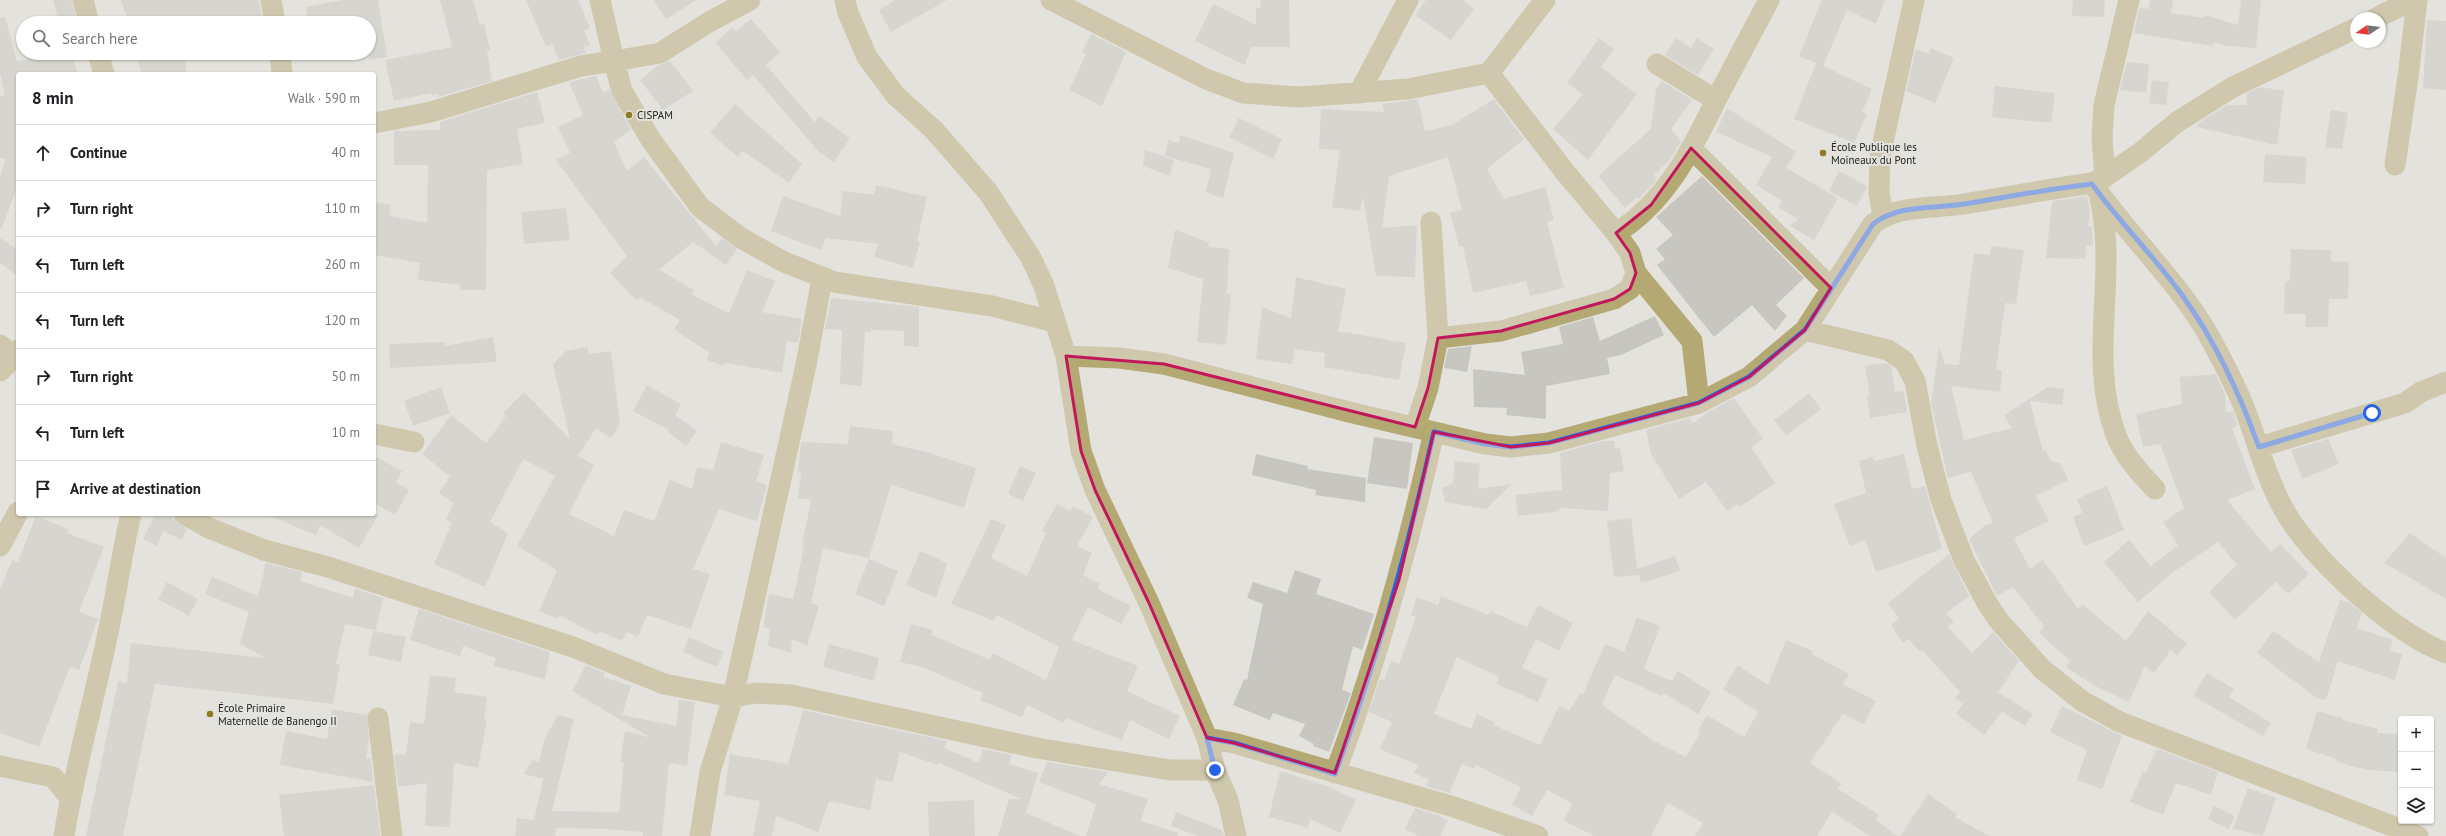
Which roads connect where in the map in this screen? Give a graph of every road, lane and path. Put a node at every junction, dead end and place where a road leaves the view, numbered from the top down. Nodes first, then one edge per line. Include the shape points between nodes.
1 (82, 0) edge
2 (271, 0) edge
3 (600, 0) edge
4 (750, 0) edge
5 (845, 0) edge
6 (1051, 0) edge
7 (1408, 0) edge
8 (1545, 0) edge
9 (1770, 0) edge
10 (1914, 0) edge
11 (2130, 0) edge
12 (2412, 0) edge
13 (2416, 0) edge
14 (2386, 13) edge
15 (87, 16) edge
16 (274, 16) edge
17 (2350, 31) edge
18 (100, 60) edge
19 (281, 60) edge
20 (614, 61) junction
21 (1657, 64) dead end
22 (103, 72) edge
23 (282, 72) edge
24 (1489, 73) junction
25 (1359, 93) junction
26 (1716, 100) junction
27 (376, 123) edge
28 (1691, 148) junction
29 (2395, 165) dead end
30 (2099, 185) junction
31 (1883, 216) junction
32 (1431, 222) dead end
33 (1616, 233) junction
34 (1636, 273) junction
35 (822, 279) junction
36 (1831, 288) junction
37 (1055, 322) junction
38 (1805, 330) junction
39 (1438, 338) junction
40 (13, 352) edge
41 (1066, 356) junction
42 (0, 371) edge
43 (2446, 382) edge
44 (1699, 403) junction
45 (1425, 430) junction
46 (376, 434) edge
47 (414, 442) dead end
48 (2259, 447) junction
49 (2155, 489) dead end
50 (16, 516) edge
51 (130, 516) edge
52 (188, 516) edge
53 (0, 546) edge
54 (2446, 654) edge
55 (733, 697) junction
56 (378, 718) dead end
57 (1207, 738) junction
58 (0, 766) edge
59 (1215, 770) junction
60 (1335, 774) junction
61 (70, 798) junction
62 (64, 836) edge
63 (392, 836) edge
64 (700, 836) edge
65 (1236, 836) edge
66 (1538, 836) edge
67 (2418, 836) edge

1 - 15 street
2 - 16 street
3 - 20 street
4 - 20 street via 660,53
5 - 37 street via 867,57 896,96 934,130 988,192 1030,258 1044,286
6 - 25 street via 1206,79 1243,93 1299,97
7 - 25 street
8 - 24 street
9 - 26 street
10 - 31 street via 1880,156 1879,193
11 - 30 street via 2104,105
12 - 14 street
13 - 29 street
17 - 30 street via 2233,87 2177,122
18 - 22 street
19 - 23 street
20 - 27 street via 581,66 431,112
20 - 35 street via 622,91 651,140 700,207 741,238 782,261
21 - 26 street
24 - 25 street via 1408,89
24 - 33 street via 1565,172
26 - 28 street
28 - 33 street via 1651,205 1633,222
28 - 36 street
30 - 31 street via 1897,211
30 - 48 street via 2182,294 2203,327 2225,366
30 - 49 street via 2107,252 2102,348 2105,388 2116,435 2134,465
31 - 36 street via 1873,224
32 - 39 street
33 - 34 street via 1630,253
34 - 39 street via 1630,289 1614,299 1502,331
34 - 44 street via 1692,341
35 - 37 street via 1012,310
35 - 55 street via 806,365
36 - 38 street
37 - 41 street
38 - 44 street via 1749,377
38 - 67 street via 1888,350 1904,362 1915,381 1927,446 1941,500 1964,560 1999,621 2042,670 2082,701 2120,722
39 - 45 street via 1428,388
40 - 42 street
41 - 45 street via 1119,358 1164,364
41 - 57 street via 1081,451 1095,490 1149,603
43 - 48 street via 2421,392 2405,403
44 - 45 street via 1549,443 1511,447 1485,444
45 - 60 street via 1398,580 1356,717
46 - 47 street
48 - 54 street via 2284,510 2332,570 2394,624
50 - 53 street
51 - 61 street via 122,550 110,627
52 - 55 street via 209,528 264,550 328,567 573,647 664,684
55 - 59 street via 756,693 791,695 1037,748 1170,770
55 - 64 street via 710,772
56 - 63 street
57 - 59 street
57 - 60 street via 1234,743
58 - 61 street via 53,777
59 - 65 street via 1228,800
60 - 66 street via 1454,807
61 - 62 street

